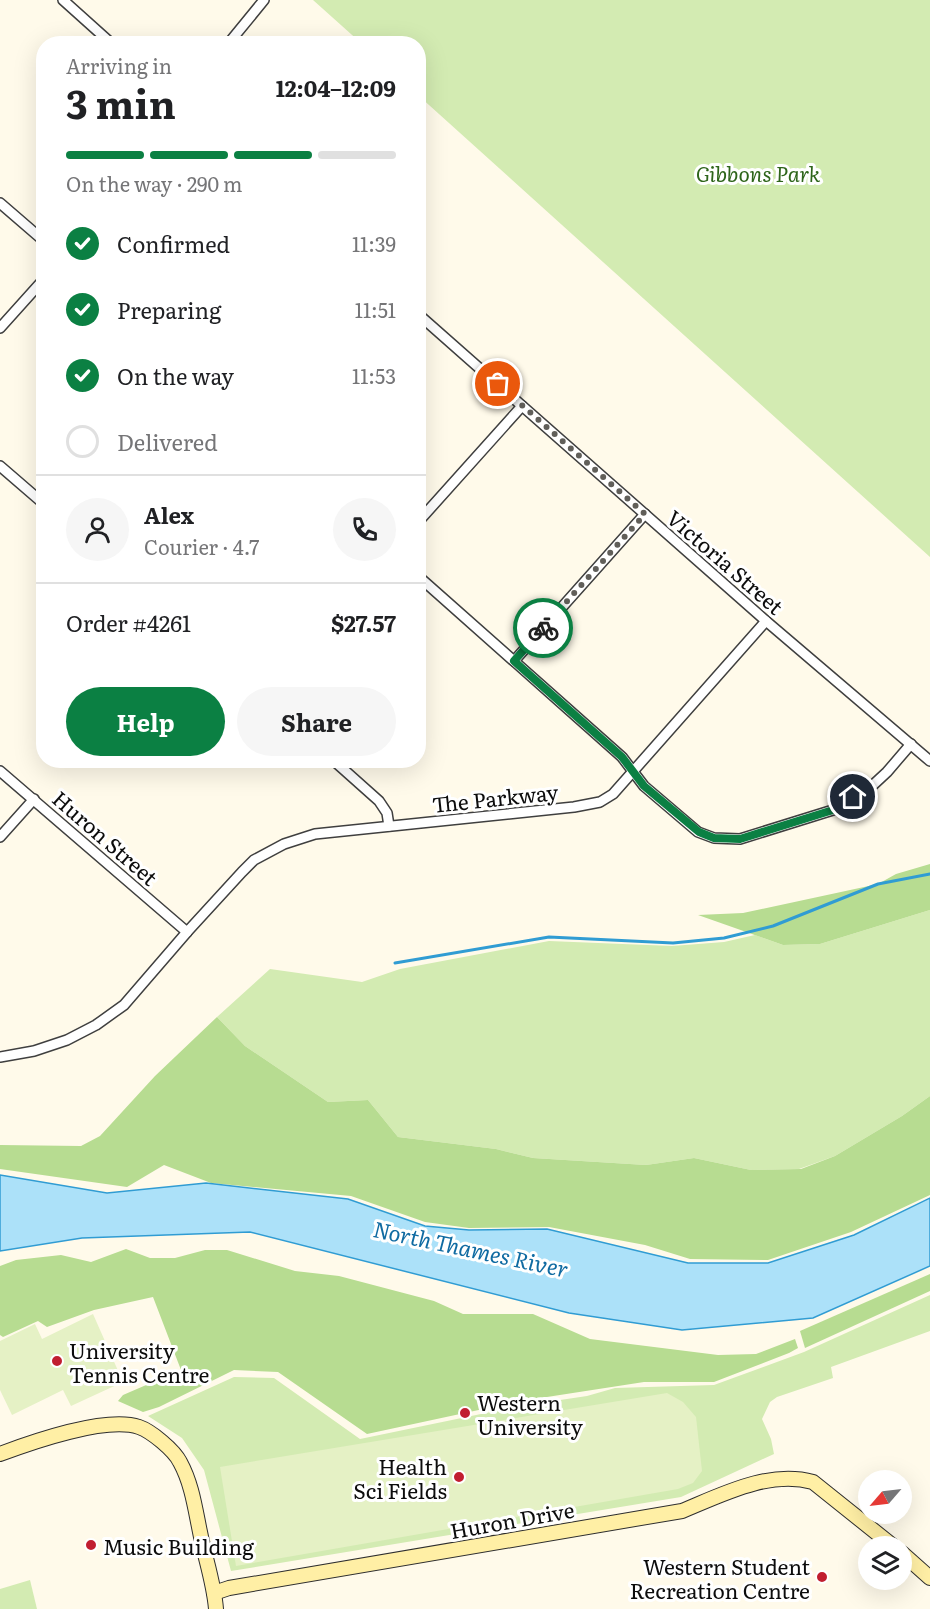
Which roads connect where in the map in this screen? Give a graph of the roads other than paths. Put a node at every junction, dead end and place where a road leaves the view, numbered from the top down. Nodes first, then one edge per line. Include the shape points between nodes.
1 (63, 0) edge
2 (264, 0) edge
3 (103, 36) edge
4 (235, 36) edge
5 (0, 203) edge
6 (36, 234) edge
7 (36, 288) edge
8 (426, 321) edge
9 (0, 328) edge
10 (522, 406) junction
11 (0, 466) edge
12 (36, 497) edge
13 (426, 513) edge
14 (645, 514) junction
15 (426, 583) edge
16 (766, 621) junction
17 (514, 661) junction
18 (911, 744) junction
19 (930, 760) edge
20 (342, 768) edge
21 (0, 771) edge
22 (633, 771) junction
23 (34, 799) junction
24 (389, 826) junction
25 (0, 837) edge
26 (186, 933) junction
27 (0, 1057) edge
28 (0, 1454) edge
29 (880, 1536) edge
30 (912, 1562) edge
31 (930, 1578) edge
32 (214, 1593) junction
33 (216, 1609) edge

1 - 3 street
2 - 4 street
5 - 6 street
7 - 9 street
8 - 10 street, Victoria Street
10 - 13 street
10 - 14 street, Victoria Street
11 - 12 street
14 - 16 street, Victoria Street
14 - 17 street
15 - 17 street
16 - 18 street, Victoria Street
16 - 22 street, The Parkway
17 - 22 street
18 - 19 street, Victoria Street
18 - 22 street via 873,785 833,810 740,839 714,838 699,832 644,786
20 - 24 street via 379,801
21 - 23 street, Huron Street
22 - 24 street, The Parkway via 613,794 592,804
23 - 25 street
23 - 26 street, Huron Street
24 - 26 street, The Parkway via 315,834 267,852 242,872
26 - 27 street, The Parkway via 124,1005 96,1025 34,1052
28 - 32 street via 89,1428 139,1427 169,1447 180,1460 190,1483
29 - 32 street, Huron Drive via 813,1482 773,1478 682,1511
30 - 31 street
32 - 33 street

